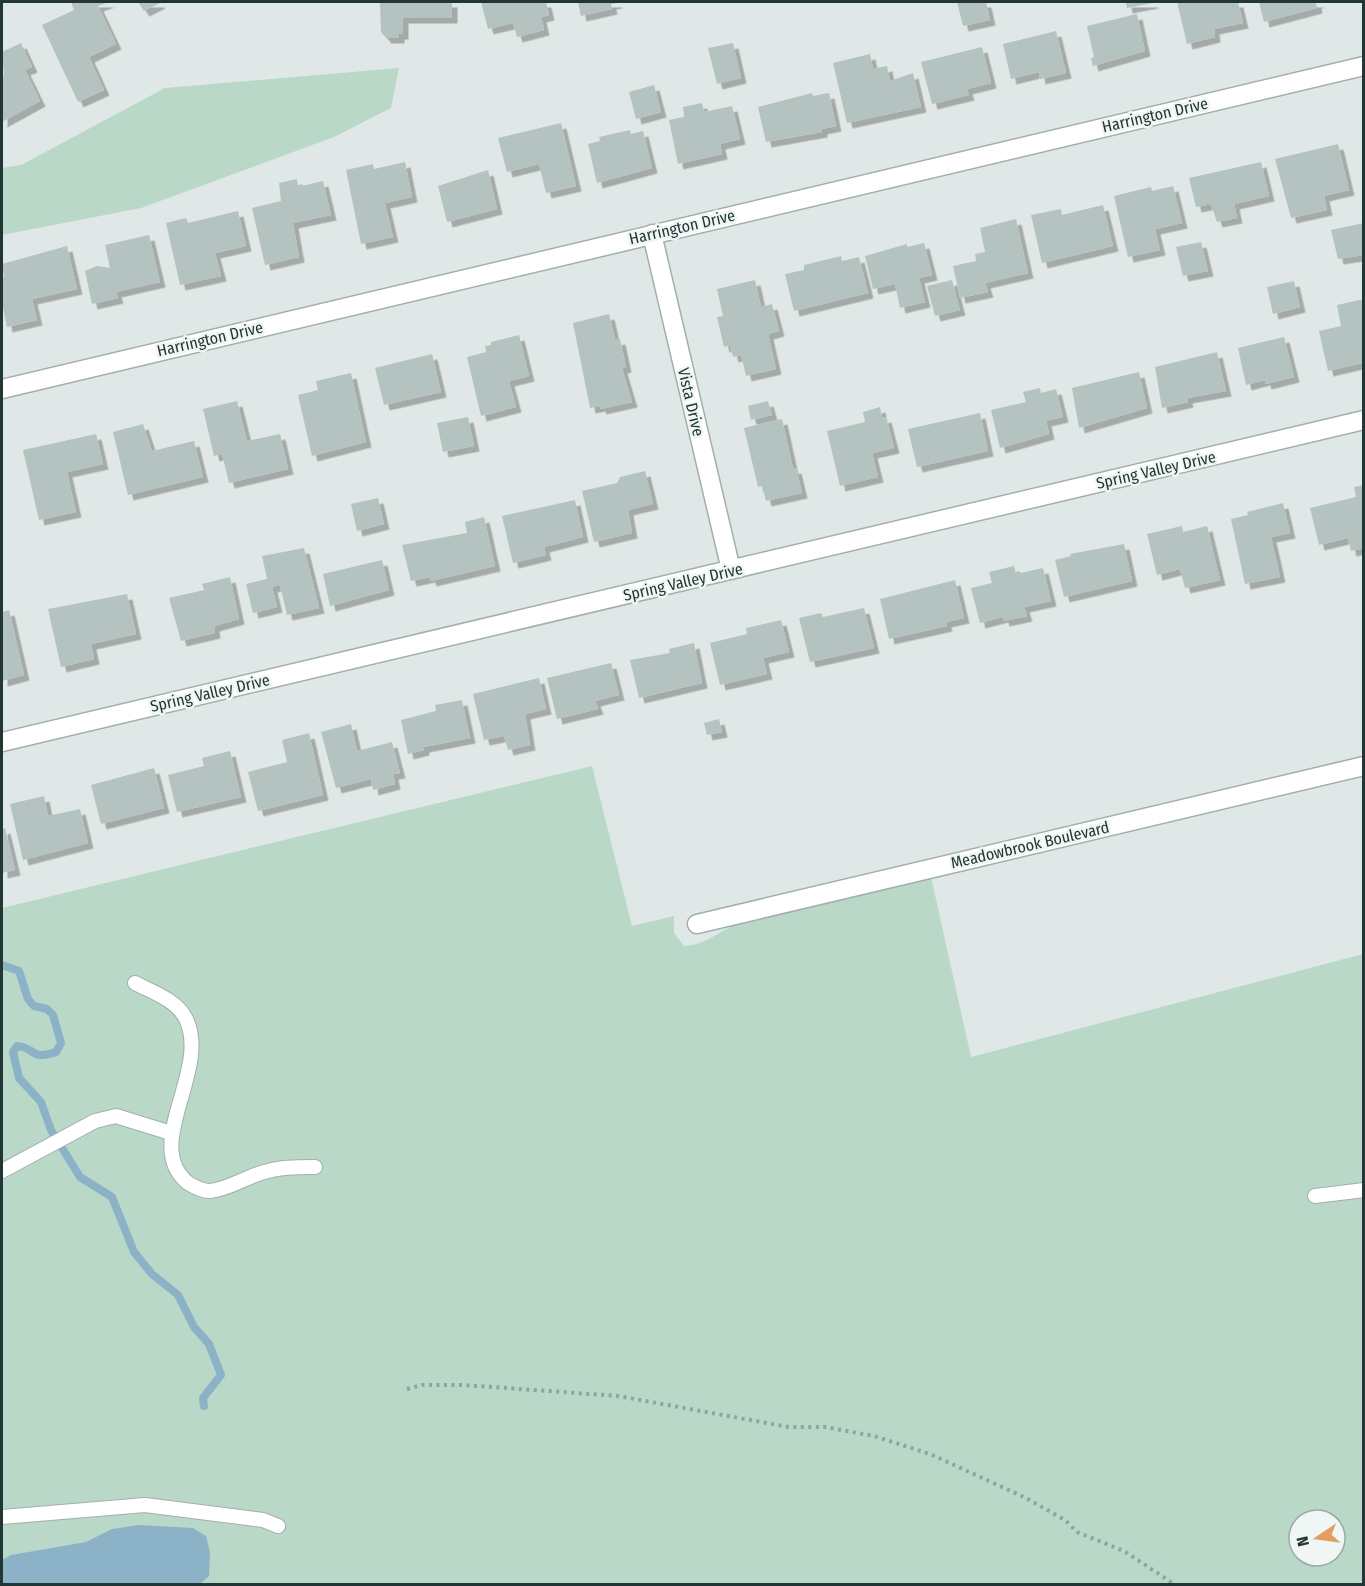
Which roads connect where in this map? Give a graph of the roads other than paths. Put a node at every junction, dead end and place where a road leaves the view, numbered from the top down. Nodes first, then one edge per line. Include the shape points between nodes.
1 (1364, 66) edge
2 (652, 234) junction
3 (2, 389) edge
4 (1364, 420) edge
5 (731, 570) junction
6 (2, 742) edge
7 (1364, 766) edge
8 (697, 924) dead end
9 (135, 983) dead end
10 (171, 1133) junction
11 (315, 1167) dead end
12 (2, 1171) edge
13 (1364, 1191) edge
14 (1315, 1196) dead end
15 (2, 1517) edge
16 (278, 1526) dead end

1 - 2 street, Harrington Drive
2 - 3 street, Harrington Drive
2 - 5 street, Vista Drive
4 - 5 street, Spring Valley Drive
5 - 6 street, Spring Valley Drive
7 - 8 street, Meadowbrook Boulevard
9 - 10 lane via 168,1000 187,1020 189,1071
10 - 11 lane via 177,1174 192,1186 208,1191 284,1167
10 - 12 lane via 116,1116 95,1121
13 - 14 lane
15 - 16 lane via 145,1505 263,1520

